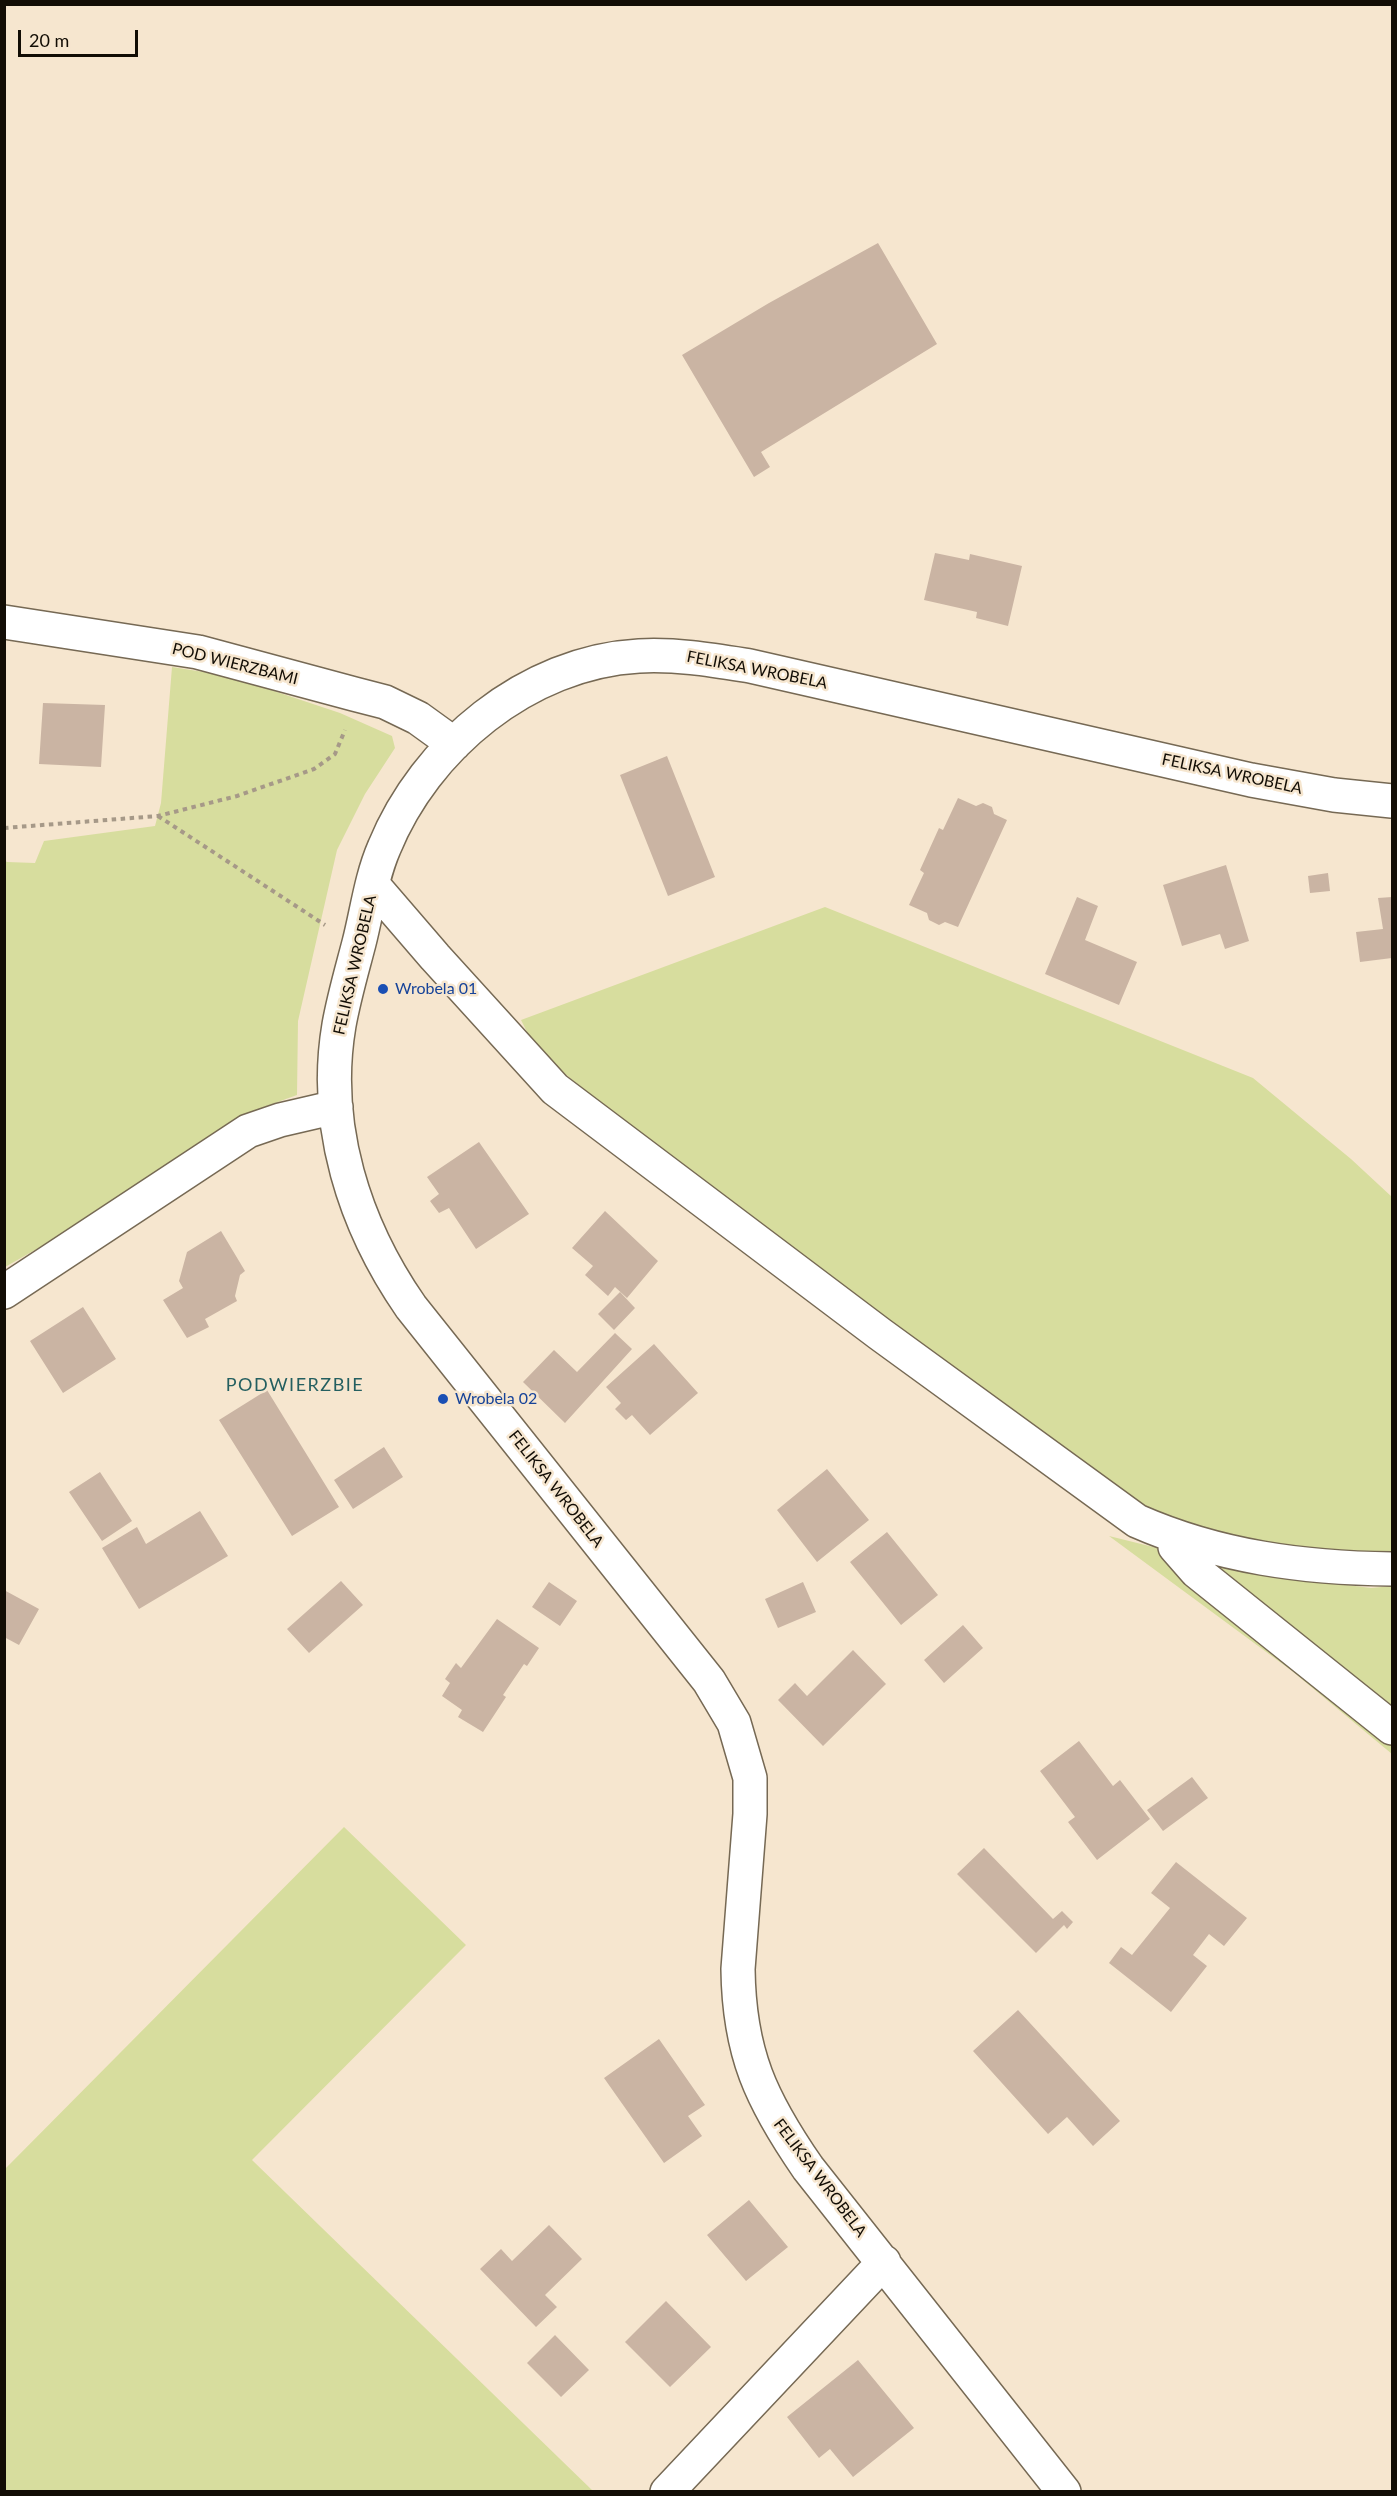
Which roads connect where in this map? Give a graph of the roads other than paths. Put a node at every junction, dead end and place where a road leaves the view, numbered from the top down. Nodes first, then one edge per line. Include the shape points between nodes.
1 (4, 622) edge
2 (454, 744) junction
3 (1392, 801) edge
4 (373, 885) junction
5 (336, 1107) junction
6 (4, 1292) edge
7 (1175, 1538) junction
8 (1392, 1569) edge
9 (1392, 1728) edge
10 (884, 2262) junction
11 (667, 2492) edge
12 (1064, 2492) edge

1 - 2 street, POD WIERZBAMI via 198,652 385,702 418,718
2 - 3 street, FELIKSA WROBELA via 480,718 549,677 627,657 684,655 750,666 1251,780
2 - 4 street, FELIKSA WROBELA via 404,810 383,849
4 - 5 street, FELIKSA WROBELA via 339,1027
4 - 7 street via 555,1089 1100,1495 1137,1521
5 - 6 street via 248,1131
5 - 10 street, FELIKSA WROBELA via 348,1178 374,1248 390,1277 709,1681 734,1723 750,1778 738,1969 741,2021 748,2054 772,2114 787,2137
7 - 8 street via 1255,1558 1344,1569
7 - 9 street via 1175,1547 1196,1570
10 - 11 street
10 - 12 street, FELIKSA WROBELA

